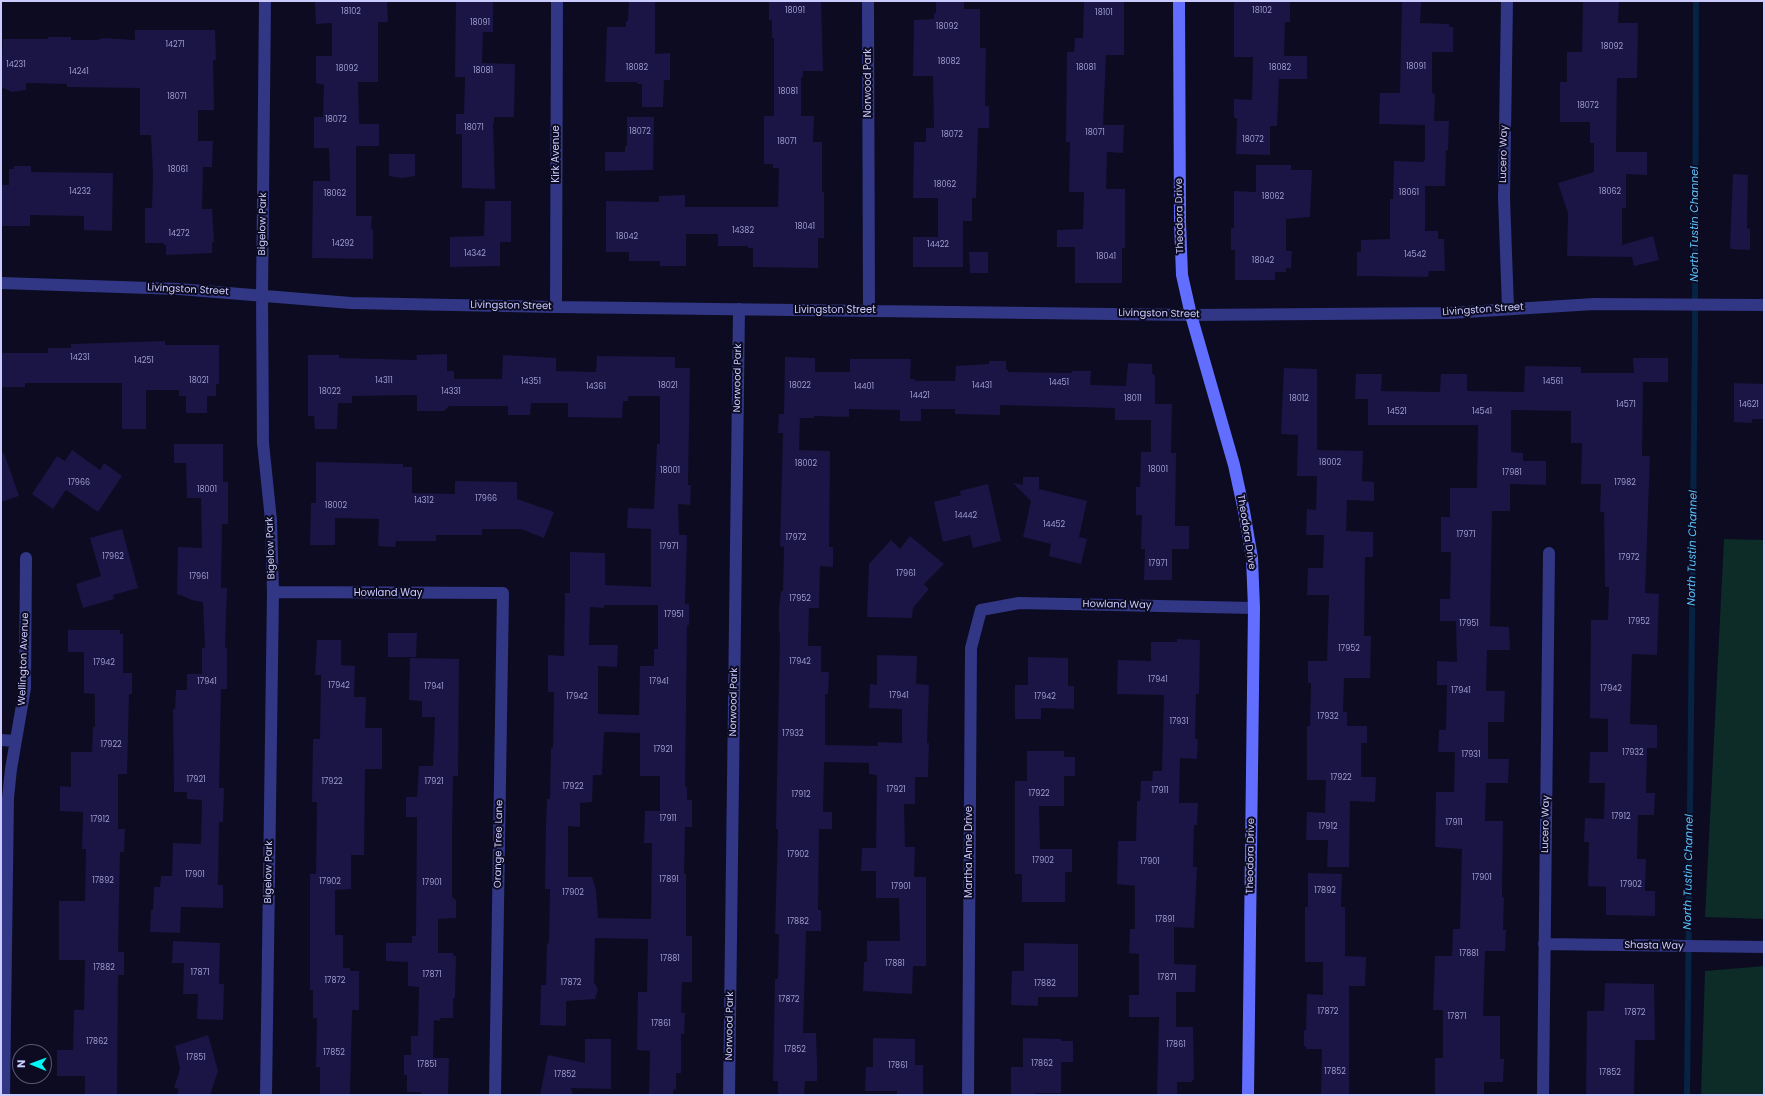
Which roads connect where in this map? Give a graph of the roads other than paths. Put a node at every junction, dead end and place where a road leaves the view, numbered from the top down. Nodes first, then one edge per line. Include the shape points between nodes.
1 (265, 1) edge
2 (557, 1) edge
3 (868, 1) edge
4 (1179, 1) edge
5 (1507, 1) edge
6 (1, 283) edge
7 (262, 295) junction
8 (1764, 305) edge
9 (556, 307) junction
10 (1508, 308) junction
11 (739, 309) junction
12 (868, 310) junction
13 (1191, 315) junction
14 (1549, 553) dead end
15 (26, 558) dead end
16 (273, 592) junction
17 (504, 593) joint
18 (1254, 608) junction
19 (981, 610) joint
20 (1, 740) edge
21 (16, 741) junction
22 (1544, 944) junction
23 (1764, 947) edge
24 (3, 1002) edge
25 (4, 1095) edge
26 (266, 1095) edge
27 (495, 1095) edge
28 (729, 1095) edge
29 (968, 1095) edge
30 (1248, 1095) edge
31 (1543, 1095) edge

1 - 7 street, Bigelow Park
2 - 9 street, Kirk Avenue
3 - 12 street, Norwood Park
4 - 13 street, Theodora Drive via 1182,275
5 - 10 street, Lucero Way via 1504,198
6 - 7 street, Livingston Street via 179,289
7 - 9 street, Livingston Street via 351,303
7 - 16 street, Bigelow Park via 263,443 271,520
8 - 10 street, Livingston Street via 1594,304
9 - 11 street, Livingston Street
10 - 13 street, Livingston Street via 1450,313
11 - 12 street, Livingston Street
11 - 28 street, Norwood Park
12 - 13 street, Livingston Street
13 - 18 street, Theodora Drive via 1234,465 1252,558
14 - 22 street, Lucero Way
15 - 21 street, Wellington Avenue via 25,688
16 - 17 street, Howland Way
16 - 26 street, Bigelow Park
17 - 27 street, Orange Tree Lane
18 - 19 street, Howland Way via 1020,603
18 - 30 street, Theodora Drive
19 - 29 street, Martha Anne Drive via 971,648
20 - 21 street
21 - 24 street, Wellington Avenue via 8,798
22 - 23 street, Shasta Way
22 - 31 street, Lucero Way
24 - 25 street, Wellington Avenue

